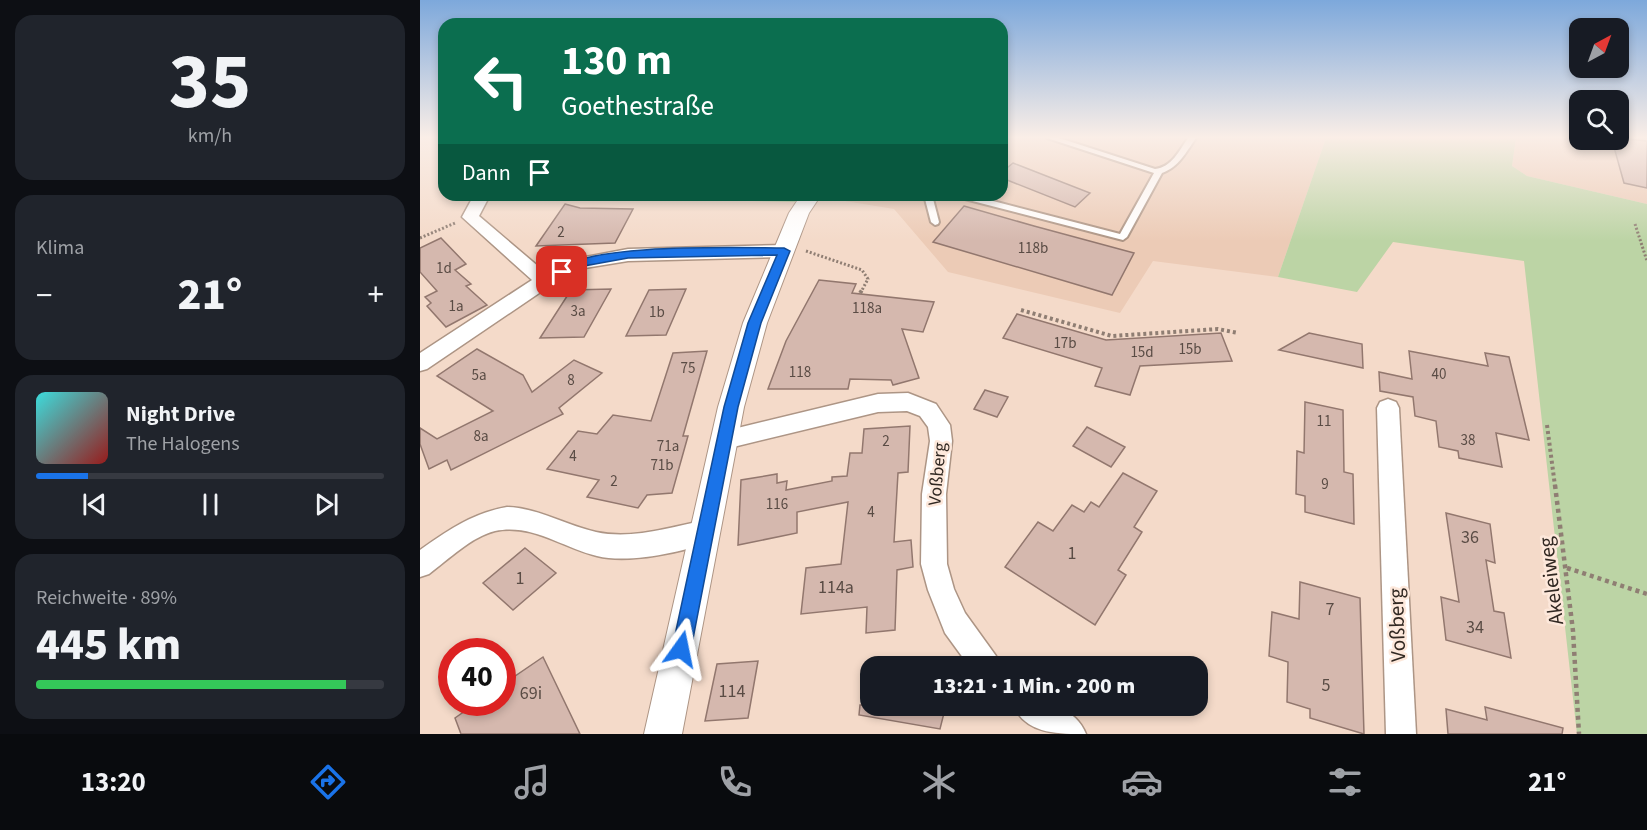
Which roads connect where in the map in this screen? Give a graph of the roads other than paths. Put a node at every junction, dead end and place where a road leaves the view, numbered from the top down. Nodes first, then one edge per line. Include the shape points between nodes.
1 (1158, 172) edge
2 (479, 201) edge
3 (807, 201) edge
4 (930, 201) edge
5 (983, 201) edge
6 (935, 222) dead end
7 (784, 251) junction
8 (544, 281) junction
9 (420, 363) edge
10 (1388, 408) dead end
11 (725, 440) junction
12 (706, 532) junction
13 (420, 566) edge
14 (979, 656) edge
15 (1041, 716) edge
16 (663, 734) edge
17 (1071, 734) edge
18 (1401, 734) edge

1 - 5 lane via 1123,237
2 - 8 street via 470,217
3 - 7 street
4 - 6 lane
7 - 8 street via 628,255 581,263
7 - 11 street via 755,323
8 - 9 street
10 - 18 street, Voßberg
11 - 12 street
11 - 14 street, Voßberg via 878,403 908,402 928,410 939,425 941,441 934,494 934,564 956,623
12 - 13 street via 609,546 588,543 516,516 478,524
12 - 16 street
15 - 17 street

